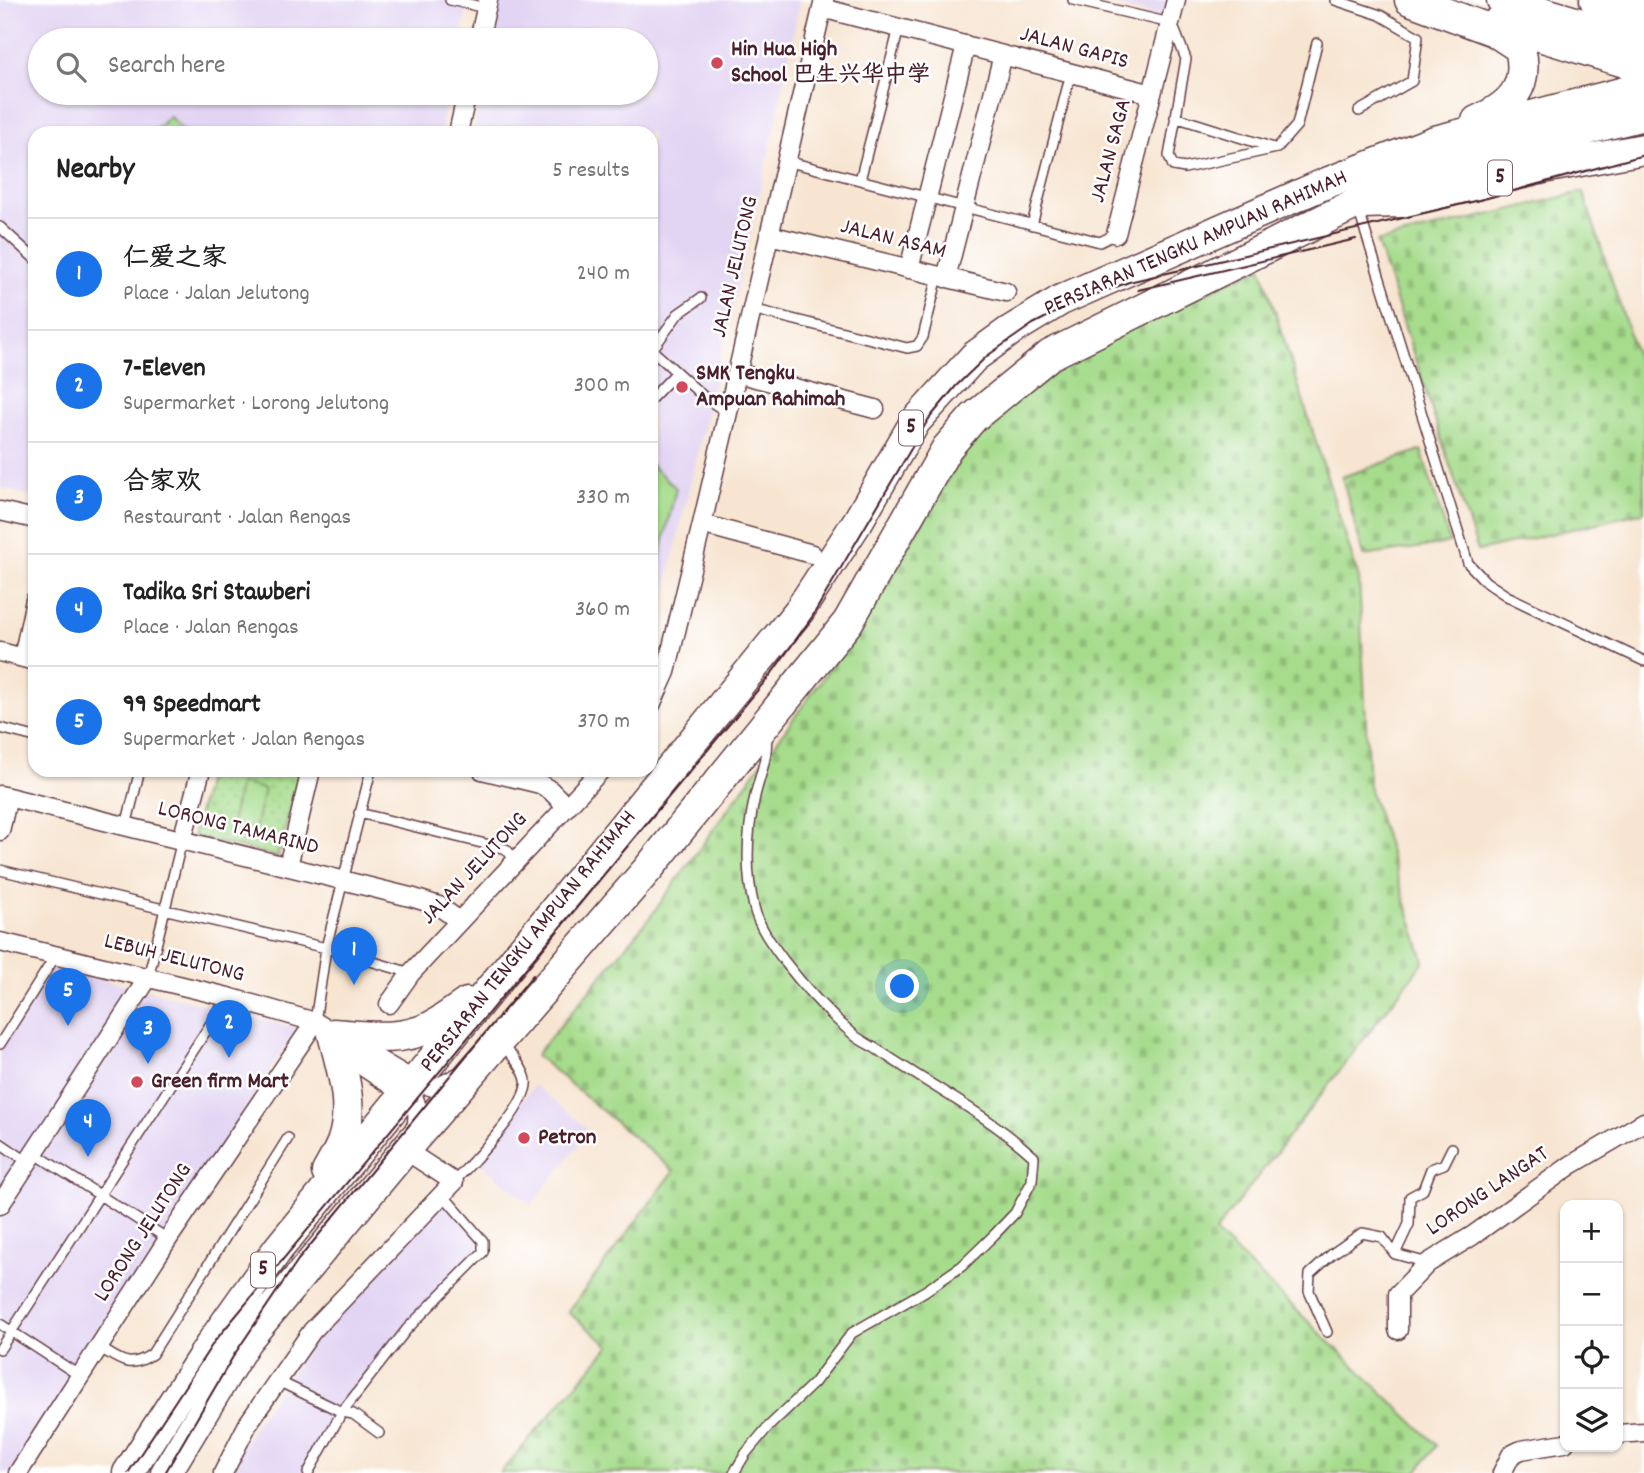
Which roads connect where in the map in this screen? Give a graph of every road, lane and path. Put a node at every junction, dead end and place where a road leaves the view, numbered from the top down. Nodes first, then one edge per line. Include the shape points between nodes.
1 (450, 0) edge
2 (1073, 0) edge
3 (1176, 0) edge
4 (1335, 0) edge
5 (1410, 0) edge
6 (1421, 0) edge
7 (1502, 0) edge
8 (1595, 0) edge
9 (487, 4) edge
10 (823, 4) edge
11 (1644, 13) edge
12 (1169, 27) junction
13 (482, 28) edge
14 (899, 28) junction
15 (1644, 40) edge
16 (1317, 43) dead end
17 (966, 46) junction
18 (1644, 46) edge
19 (1583, 50) junction
20 (1003, 55) junction
21 (1644, 68) edge
22 (1071, 73) junction
23 (1644, 87) edge
24 (1152, 94) junction
25 (464, 105) edge
26 (1359, 111) dead end
27 (1644, 115) edge
28 (1175, 117) junction
29 (460, 126) edge
30 (1435, 141) junction
31 (1277, 149) junction
32 (1644, 149) edge
33 (786, 161) junction
34 (860, 180) junction
35 (928, 198) junction
36 (1357, 203) junction
37 (964, 207) junction
38 (1032, 225) junction
39 (2, 233) edge
40 (1116, 234) joint
41 (769, 235) junction
42 (28, 253) edge
43 (909, 269) junction
44 (942, 277) junction
45 (1006, 292) dead end
46 (701, 298) dead end
47 (752, 309) junction
48 (658, 342) edge
49 (658, 356) edge
50 (676, 373) junction
51 (737, 373) junction
52 (658, 392) edge
53 (875, 409) dead end
54 (727, 413) junction
55 (0, 511) edge
56 (28, 517) edge
57 (702, 524) junction
58 (812, 554) dead end
59 (0, 652) edge
60 (28, 659) edge
61 (1644, 661) edge
62 (658, 670) edge
63 (765, 723) junction
64 (0, 728) edge
65 (28, 735) edge
66 (138, 777) edge
67 (199, 777) edge
68 (309, 777) edge
69 (369, 777) edge
70 (511, 777) edge
71 (595, 777) edge
72 (4, 796) edge
73 (567, 807) junction
74 (359, 813) junction
75 (126, 826) junction
76 (0, 831) edge
77 (182, 840) junction
78 (516, 861) junction
79 (288, 866) junction
80 (0, 870) edge
81 (343, 880) junction
82 (164, 911) junction
83 (459, 922) junction
84 (0, 942) edge
85 (326, 948) junction
86 (56, 956) junction
87 (411, 973) junction
88 (148, 978) junction
89 (488, 990) junction
90 (228, 997) junction
91 (389, 1004) dead end
92 (324, 1028) junction
93 (500, 1042) junction
94 (0, 1044) edge
95 (481, 1064) junction
96 (411, 1088) junction
97 (1644, 1122) edge
98 (288, 1138) dead end
99 (0, 1143) edge
100 (410, 1145) junction
101 (1452, 1148) dead end
102 (31, 1157) junction
103 (448, 1188) junction
104 (99, 1194) junction
105 (0, 1206) edge
106 (168, 1239) junction
107 (278, 1248) junction
108 (1395, 1254) junction
109 (1428, 1263) junction
110 (0, 1324) edge
111 (1398, 1330) dead end
112 (12, 1331) junction
113 (1327, 1332) dead end
114 (99, 1347) junction
115 (0, 1349) edge
116 (80, 1376) junction
117 (278, 1381) junction
118 (342, 1412) junction
119 (1644, 1432) edge
120 (379, 1433) dead end
121 (1623, 1434) edge
122 (1560, 1444) edge
123 (18, 1473) edge
124 (128, 1473) edge
125 (166, 1473) edge
126 (223, 1473) edge
127 (309, 1473) edge
128 (734, 1473) edge
129 (1503, 1473) edge

1 - 9 lane
2 - 12 lane
3 - 12 street, JALAN SAGA
4 - 26 lane via 1380,15 1418,37 1412,81
5 - 30 highway via 1494,31 1520,48 1524,62 1515,96 1500,110
6 - 19 highway
7 - 15 highway
8 - 11 highway
9 - 13 street
10 - 14 street, JALAN GAPIS
10 - 33 street, JALAN JELUTONG
12 - 24 street, JALAN SAGA
12 - 28 lane via 1186,59
14 - 17 street, JALAN GAPIS
14 - 34 lane
16 - 31 lane via 1297,125
17 - 20 street, JALAN GAPIS
17 - 35 street
18 - 19 highway via 1629,54
19 - 21 highway
20 - 22 street, JALAN GAPIS
20 - 37 street
22 - 24 street, JALAN GAPIS
22 - 38 lane
23 - 30 highway, PERSIARAN TENGKU AMPUAN RAHIMAH / 5
24 - 40 street, JALAN SAGA
25 - 29 street
27 - 36 highway, 5 via 1423,170
28 - 31 lane
28 - 31 lane via 1169,156 1173,166
30 - 89 highway, PERSIARAN TENGKU AMPUAN RAHIMAH / 5 via 1262,210 1062,300 974,357 915,422 799,611
32 - 36 highway, 5 via 1402,202
33 - 34 lane
33 - 41 street, JALAN JELUTONG
34 - 35 lane
35 - 37 lane
35 - 43 street
36 - 61 lane via 1468,563 1507,596
36 - 63 highway, PERSIARAN TENGKU AMPUAN RAHIMAH / 5 via 1050,355 974,417 947,448 849,622
37 - 38 lane
37 - 44 street
38 - 40 lane via 1100,242
39 - 42 lane
41 - 43 street, JALAN ASAM
41 - 47 street, JALAN JELUTONG
43 - 44 street, JALAN ASAM
44 - 45 street, JALAN ASAM
44 - 47 lane via 923,337 917,346 907,348
46 - 48 lane via 678,314
47 - 51 street, JALAN JELUTONG
49 - 50 lane
50 - 52 lane
50 - 54 lane
51 - 53 street
51 - 54 street, JALAN JELUTONG
54 - 57 street, JALAN JELUTONG
55 - 56 street
57 - 58 street
57 - 62 street, JALAN JELUTONG
59 - 60 street
63 - 93 highway, PERSIARAN TENGKU AMPUAN RAHIMAH / 5
63 - 128 lane via 767,746 748,836 749,869 754,909 773,946 798,979 856,1037 1008,1133 1034,1157 1032,1181 1016,1213 962,1266 852,1333 814,1383 767,1427
64 - 65 lane
66 - 75 lane
67 - 77 street
68 - 79 street
69 - 74 lane
70 - 73 street via 540,784
71 - 73 street, JALAN JELUTONG
72 - 75 street, LORONG TAMARIND
72 - 76 street
73 - 78 street, JALAN JELUTONG
74 - 78 lane via 506,849
74 - 81 lane
75 - 77 street, LORONG TAMARIND
77 - 79 street, LORONG TAMARIND
77 - 82 lane
78 - 83 street, JALAN JELUTONG
79 - 81 street, LORONG TAMARIND
80 - 82 lane
81 - 83 street, LORONG TAMARIND via 439,906
81 - 85 lane
82 - 85 lane
82 - 88 lane
83 - 87 street, JALAN JELUTONG
84 - 86 street, LEBUH JELUTONG
85 - 87 lane
85 - 92 lane
86 - 88 street, LEBUH JELUTONG
86 - 94 lane
87 - 91 street, JALAN JELUTONG
88 - 90 street, LEBUH JELUTONG
88 - 102 street
89 - 92 highway via 414,1034 389,1038
89 - 96 highway, PERSIARAN TENGKU AMPUAN RAHIMAH / 5
90 - 92 street, LEBUH JELUTONG
90 - 104 lane
92 - 96 street, LEBUH JELUTONG
92 - 106 street, LORONG JELUTONG
92 - 107 highway via 346,1093 346,1126 323,1179
93 - 95 highway, PERSIARAN TENGKU AMPUAN RAHIMAH / 5
93 - 103 lane via 524,1071 527,1084 494,1139
95 - 96 street via 437,1088
95 - 100 highway, PERSIARAN TENGKU AMPUAN RAHIMAH / 5
96 - 100 street via 418,1123
96 - 107 highway, PERSIARAN TENGKU AMPUAN RAHIMAH / 5
97 - 109 street, LORONG LANGAT
98 - 114 lane via 152,1354 139,1363 123,1362
99 - 102 lane
100 - 103 street
100 - 125 highway, PERSIARAN TENGKU AMPUAN RAHIMAH / 5 via 246,1341
101 - 108 lane via 1444,1164 1432,1169 1423,1189 1410,1197 1409,1224
102 - 104 lane
102 - 105 street
103 - 117 street via 312,1332
103 - 118 lane via 483,1241 483,1252 407,1329
104 - 106 lane
104 - 112 lane
106 - 114 street, LORONG JELUTONG
107 - 124 highway, PERSIARAN TENGKU AMPUAN RAHIMAH / 5
108 - 109 lane
108 - 113 lane via 1382,1237 1362,1233 1310,1274 1309,1291
109 - 111 street, LORONG LANGAT via 1398,1294
110 - 112 lane
112 - 115 lane
112 - 116 lane
114 - 116 street, LORONG JELUTONG
116 - 123 street, LORONG JELUTONG
117 - 118 lane
117 - 126 street via 249,1422
118 - 120 lane
118 - 127 lane
119 - 121 street
122 - 129 street via 1511,1455

